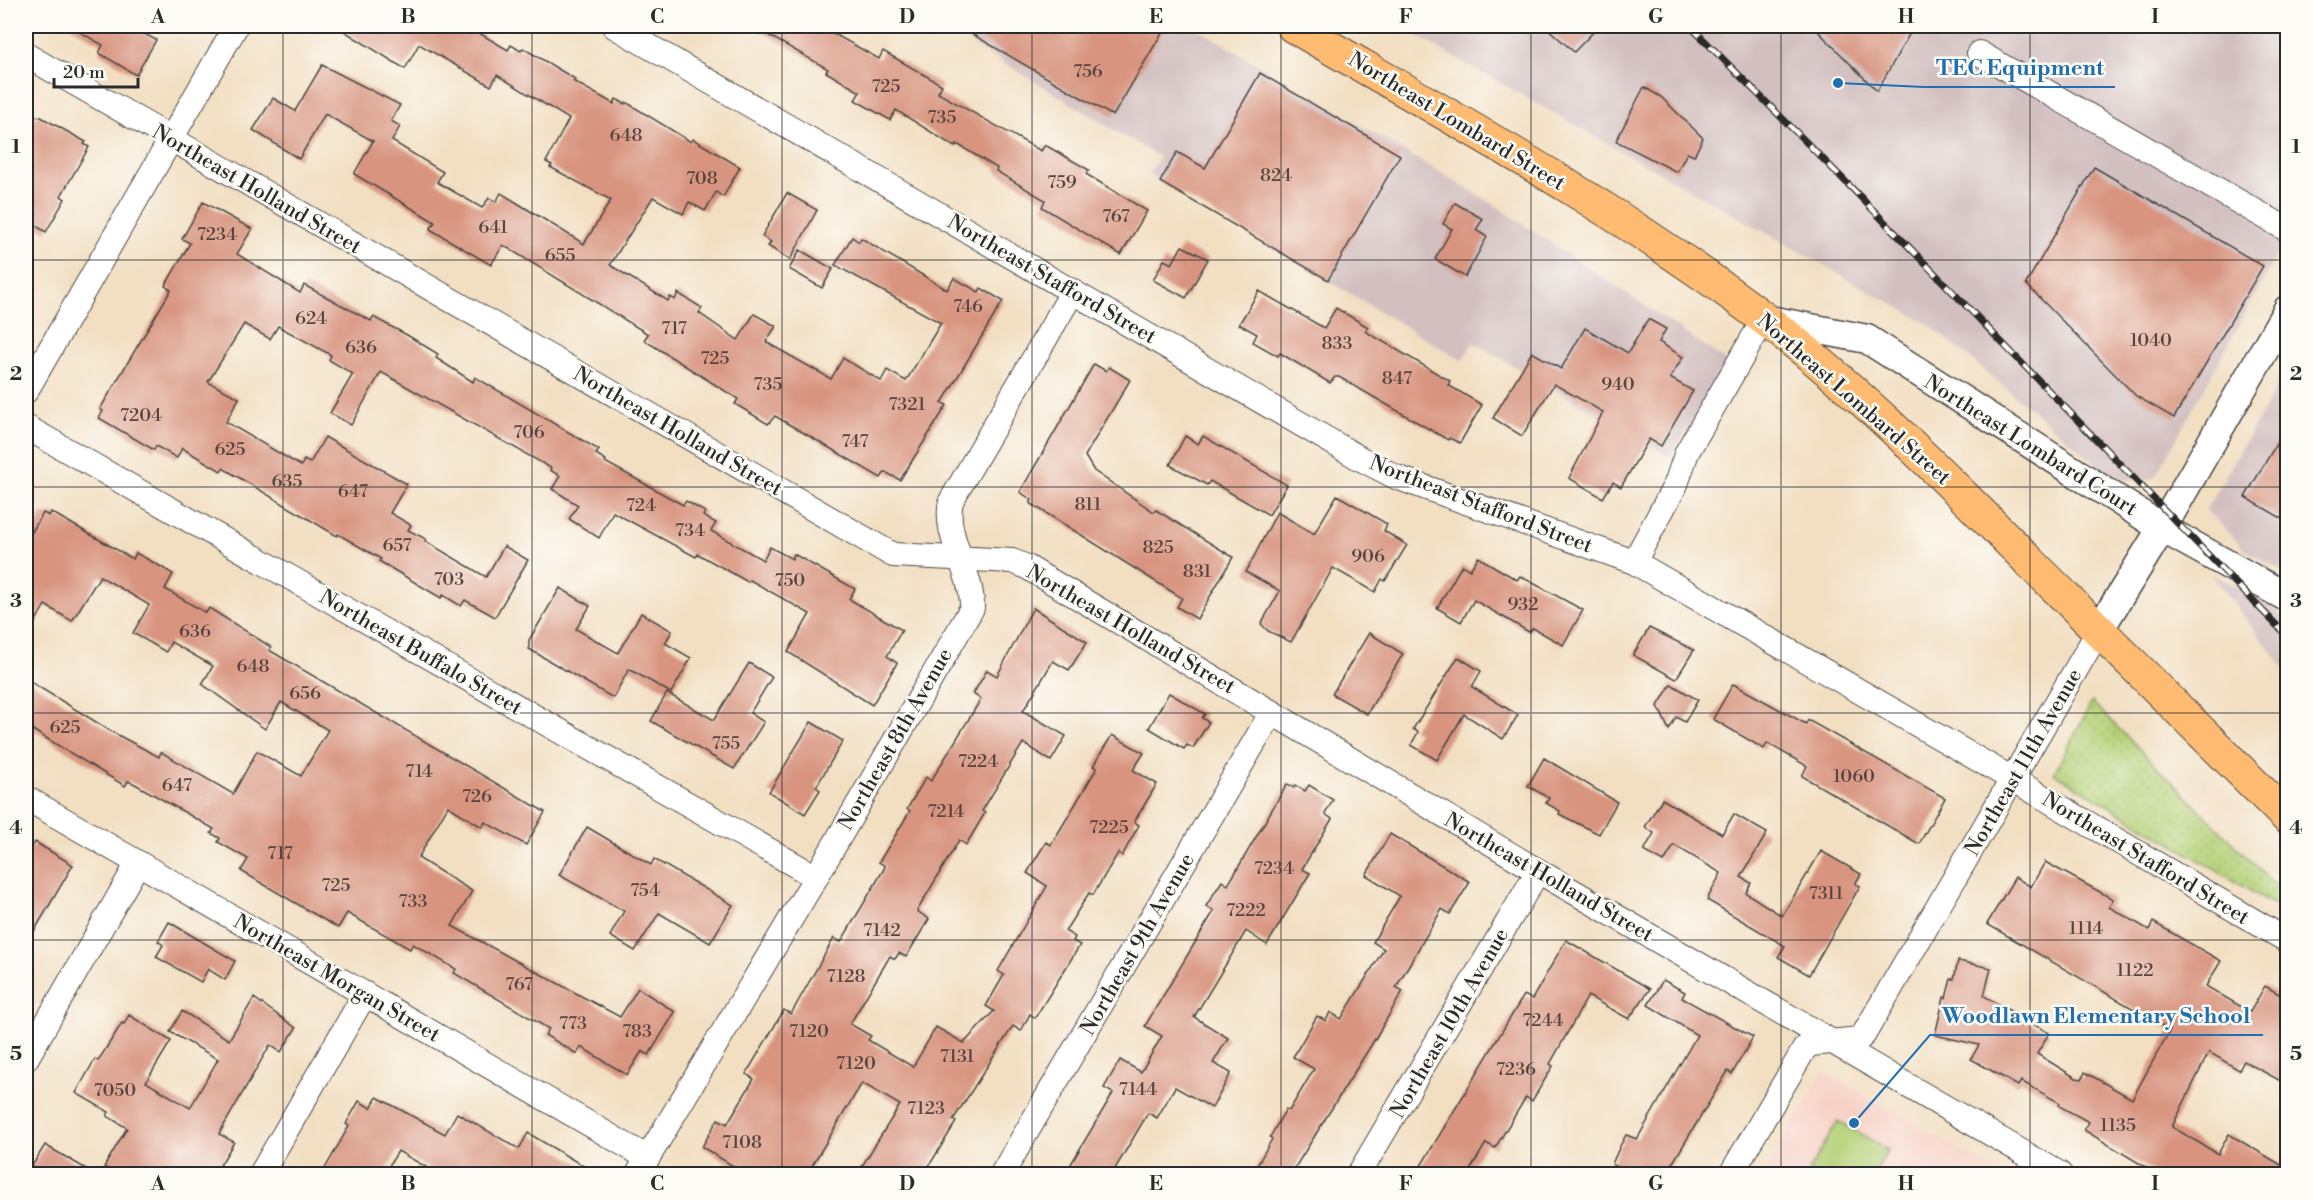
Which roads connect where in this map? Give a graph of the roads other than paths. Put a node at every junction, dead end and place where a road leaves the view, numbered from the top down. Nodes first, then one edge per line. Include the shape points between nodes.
1 (236, 26) edge
2 (614, 26) edge
3 (1293, 26) edge
4 (1979, 53) dead end
5 (26, 55) edge
6 (171, 140) junction
7 (2288, 230) edge
8 (1073, 291) junction
9 (2288, 309) edge
10 (1764, 319) junction
11 (26, 392) edge
12 (26, 427) edge
13 (2162, 528) junction
14 (961, 558) junction
15 (1634, 562) junction
16 (2288, 598) edge
17 (2099, 630) junction
18 (1272, 712) junction
19 (2014, 780) junction
20 (26, 798) edge
21 (2288, 818) edge
22 (138, 863) junction
23 (1538, 871) junction
24 (816, 877) junction
25 (2288, 941) edge
26 (365, 994) junction
27 (1832, 1042) junction
28 (26, 1059) edge
29 (643, 1166) edge
30 (261, 1174) edge
31 (1002, 1174) edge
32 (1359, 1174) edge
33 (1731, 1174) edge
34 (2060, 1174) edge

1 - 6 street
2 - 8 street, Northeast Stafford Street
3 - 10 main road, Northeast Lombard Street via 1558,181 1698,270
4 - 7 street
5 - 6 street, Northeast Holland Street
6 - 11 street
6 - 14 street, Northeast Holland Street via 893,555
8 - 14 street, Northeast 8th Avenue via 951,501 948,517
8 - 15 street, Northeast Stafford Street via 1396,477
9 - 13 street, Northeast 11th Avenue
10 - 13 street, Northeast Lombard Court via 1867,339
10 - 15 street via 1687,452 1676,484
10 - 17 main road, Northeast Lombard Street via 1818,362 1929,463
12 - 24 street, Northeast Buffalo Street
13 - 16 street, Northeast Lombard Court
13 - 17 street, Northeast 11th Avenue
14 - 18 street, Northeast Holland Street via 1012,561 1027,567
14 - 24 street, Northeast 8th Avenue via 972,594 972,608
15 - 19 street, Northeast Stafford Street
17 - 19 street, Northeast 11th Avenue
17 - 21 main road, Northeast Lombard Street
18 - 23 street, Northeast Holland Street
18 - 31 street, Northeast 9th Avenue
19 - 25 street, Northeast Stafford Street
19 - 27 street, Northeast 11th Avenue via 1864,1034 1858,1039
20 - 22 street, Northeast Morgan Street
22 - 26 street, Northeast Morgan Street
22 - 28 street
23 - 27 street, Northeast Holland Street
23 - 32 street, Northeast 10th Avenue
24 - 29 street, Northeast 8th Avenue
26 - 29 street, Northeast Morgan Street
26 - 30 street
27 - 33 street, Northeast 11th Avenue via 1805,1048
27 - 34 street, Northeast Holland Street

